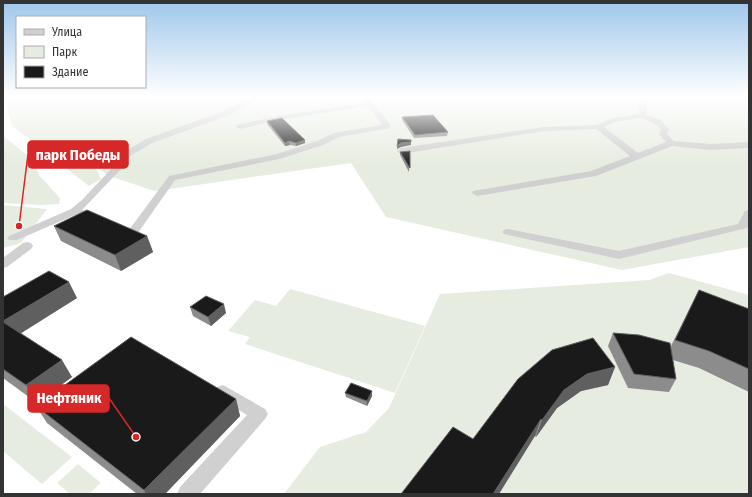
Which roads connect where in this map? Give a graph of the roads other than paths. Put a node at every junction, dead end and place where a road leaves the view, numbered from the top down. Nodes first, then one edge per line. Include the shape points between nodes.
1 (210, 119) edge
2 (273, 119) edge
3 (382, 119) edge
4 (619, 119) edge
5 (651, 119) edge
6 (240, 127) dead end
7 (598, 127) junction
8 (671, 143) junction
9 (749, 145) edge
10 (401, 151) edge
11 (636, 156) junction
12 (477, 193) dead end
13 (75, 212) junction
14 (749, 213) edge
15 (508, 232) dead end
16 (16, 240) edge
17 (3, 264) edge
18 (211, 386) edge
19 (187, 494) edge

1 - 13 street via 149,141 127,154
2 - 6 street
3 - 13 street via 387,126 337,135 320,144 280,156 172,178 131,235
4 - 7 street
5 - 8 street via 665,129 663,134
7 - 10 street via 544,129
7 - 11 street
8 - 9 street via 710,148
8 - 11 street
11 - 12 street via 593,174
13 - 16 street
14 - 15 street via 743,226 618,255
16 - 17 street
18 - 19 street via 259,414

